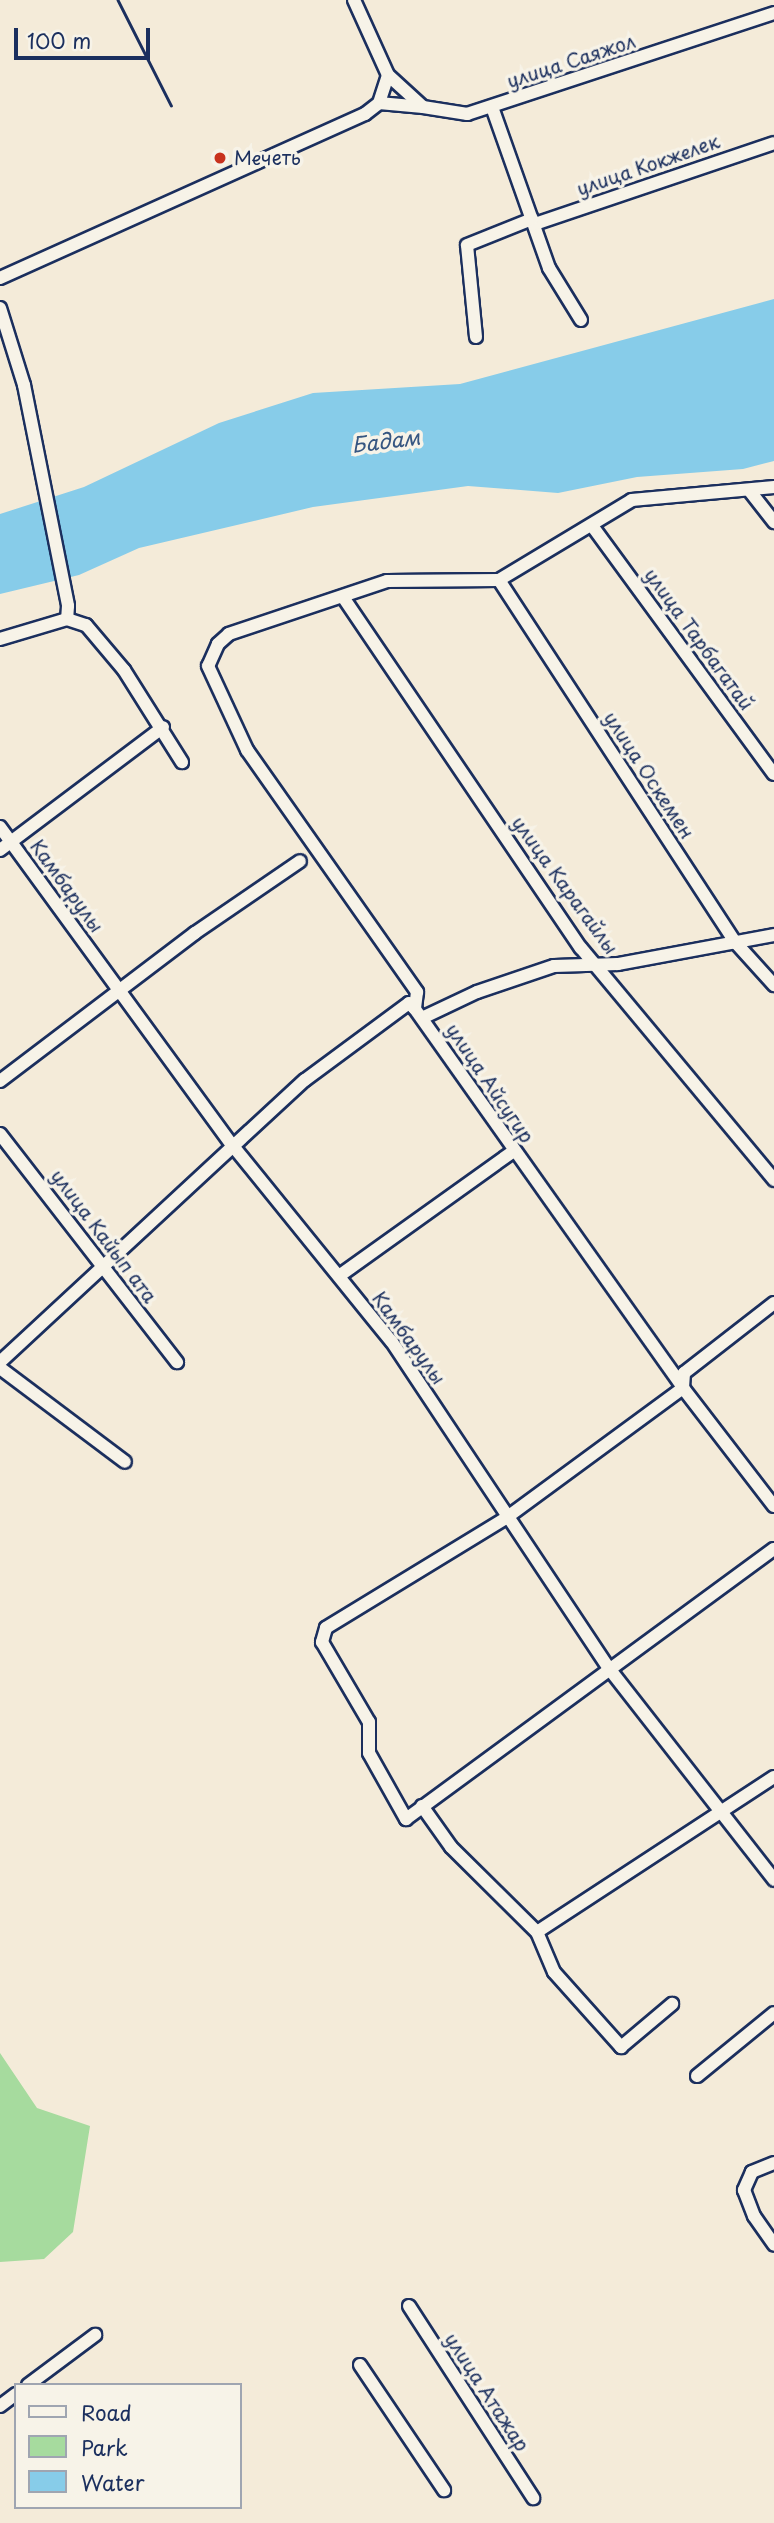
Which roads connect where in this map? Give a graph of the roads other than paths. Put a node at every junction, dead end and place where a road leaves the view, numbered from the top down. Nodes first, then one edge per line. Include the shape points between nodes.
1 (354, 0) edge
2 (774, 13) edge
3 (388, 75) junction
4 (379, 103) junction
5 (423, 107) junction
6 (492, 107) junction
7 (774, 143) edge
8 (533, 221) junction
9 (0, 278) edge
10 (0, 308) edge
11 (582, 320) dead end
12 (476, 337) dead end
13 (774, 486) edge
14 (749, 490) junction
15 (774, 522) edge
16 (593, 527) junction
17 (499, 580) junction
18 (343, 597) junction
19 (67, 619) junction
20 (0, 639) edge
21 (163, 727) junction
22 (182, 762) dead end
23 (774, 774) edge
24 (0, 827) edge
25 (11, 842) junction
26 (0, 850) edge
27 (300, 861) dead end
28 (774, 935) edge
29 (736, 943) junction
30 (595, 962) junction
31 (774, 985) edge
32 (121, 992) junction
33 (419, 1014) junction
34 (0, 1081) edge
35 (0, 1134) edge
36 (233, 1146) junction
37 (512, 1152) junction
38 (774, 1180) edge
39 (102, 1267) junction
40 (339, 1276) junction
41 (774, 1303) edge
42 (0, 1362) edge
43 (177, 1362) dead end
44 (0, 1368) edge
45 (683, 1388) junction
46 (125, 1462) dead end
47 (774, 1506) edge
48 (506, 1518) junction
49 (774, 1549) edge
50 (611, 1671) junction
51 (774, 1777) edge
52 (422, 1806) junction
53 (722, 1813) junction
54 (774, 1880) edge
55 (537, 1931) junction
56 (672, 2004) dead end
57 (774, 2013) edge
58 (697, 2076) dead end
59 (774, 2163) edge
60 (774, 2245) edge
61 (409, 2306) dead end
62 (95, 2335) dead end
63 (360, 2364) dead end
64 (31, 2383) edge
65 (444, 2490) dead end
66 (533, 2498) dead end

1 - 3 street
2 - 6 street, улица Саяжол
3 - 4 street
3 - 5 street
4 - 5 street, улица Саяжол
4 - 9 street via 307,142
5 - 6 street, улица Саяжол via 467,114
6 - 8 street
7 - 8 street, улица Кокжелек
8 - 11 street via 550,268
8 - 12 street, улица Кокжелек via 467,244
10 - 19 street via 41,461
13 - 14 street
14 - 15 street
14 - 16 street via 632,500
16 - 17 street
16 - 23 street, улица Тарбагатай
17 - 18 street via 404,578
17 - 29 street, улица Оскемен
18 - 30 street, улица Карагайлы
18 - 33 street, улица Айсугир via 229,634 218,644 208,666 247,750 417,992
19 - 20 street
19 - 21 street via 86,625
21 - 22 street
21 - 25 street
24 - 25 street, Камбарулы
25 - 26 street
25 - 32 street, Камбарулы
27 - 32 street via 195,933
28 - 29 street
29 - 30 street via 618,964
29 - 31 street, улица Оскемен
30 - 33 street via 517,977
30 - 38 street, улица Карагайлы
32 - 34 street
32 - 36 street, Камбарулы
33 - 36 street via 409,1003 363,1034 304,1080
33 - 37 street, улица Айсугир
35 - 39 street, улица Кайып ата
36 - 39 street
36 - 40 street, Камбарулы
37 - 40 street
37 - 45 street, улица Айсугир
39 - 42 street
39 - 43 street, улица Кайып ата
40 - 48 street, Камбарулы via 392,1342
41 - 45 street via 684,1373
44 - 46 street
45 - 47 street, улица Айсугир
45 - 48 street
48 - 50 street, Камбарулы
48 - 52 street via 321,1635 369,1722 369,1753 406,1819
49 - 50 street via 636,1647
50 - 52 street
50 - 53 street, Камбарулы
51 - 53 street
52 - 55 street via 451,1847
53 - 54 street, Камбарулы
53 - 55 street
55 - 56 street via 554,1972 621,2047
57 - 58 street
59 - 60 street via 746,2179 744,2190 754,2216
61 - 66 street, улица Атажар
62 - 64 street
63 - 65 street

